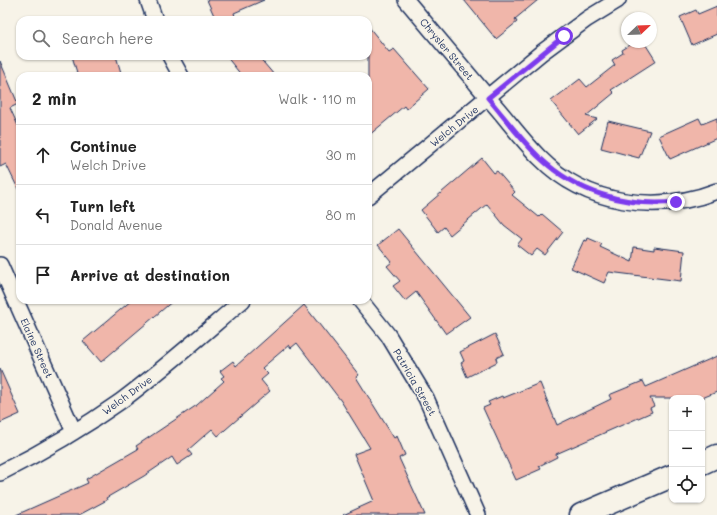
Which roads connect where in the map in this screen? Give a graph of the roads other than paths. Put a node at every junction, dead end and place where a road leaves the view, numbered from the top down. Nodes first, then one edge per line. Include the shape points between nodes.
1 (148, 0) edge
2 (406, 0) edge
3 (618, 0) edge
4 (153, 16) edge
5 (172, 60) edge
6 (179, 72) edge
7 (488, 98) junction
8 (717, 191) edge
9 (372, 193) edge
10 (0, 264) edge
11 (16, 300) edge
12 (18, 304) edge
13 (238, 304) edge
14 (363, 304) edge
15 (74, 432) junction
16 (717, 456) edge
17 (705, 461) edge
18 (0, 473) edge
19 (669, 477) edge
20 (478, 515) edge
21 (581, 515) edge

1 - 4 street
2 - 7 street, Chrysler Street
3 - 7 street, Welch Drive via 564,36
5 - 6 street
7 - 8 street, Chrysler Street via 540,158 577,185 594,193 623,202 657,204 693,199
7 - 9 street, Welch Drive
10 - 11 street, Elaine Street
12 - 15 street, Elaine Street
13 - 15 street, Welch Drive via 149,380
14 - 20 street, Patricia Street via 388,335 426,398
15 - 18 street, Welch Drive
16 - 17 main road
19 - 21 main road

